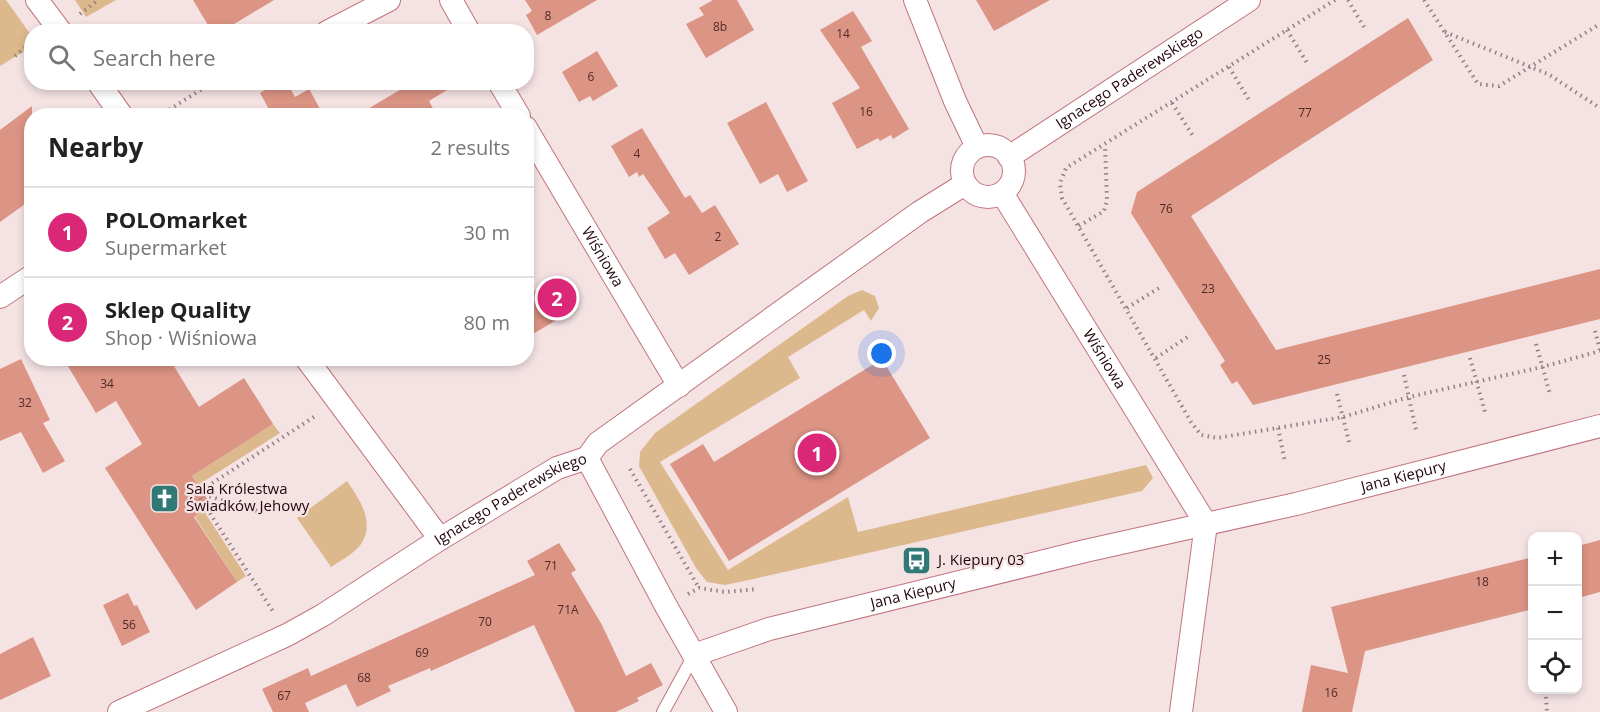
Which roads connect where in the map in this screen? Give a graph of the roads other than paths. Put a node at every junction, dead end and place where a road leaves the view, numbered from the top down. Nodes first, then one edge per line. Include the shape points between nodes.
1 (37, 0) edge
2 (389, 0) edge
3 (451, 0) edge
4 (915, 0) edge
5 (1249, 0) edge
6 (55, 24) edge
7 (342, 24) edge
8 (464, 24) edge
9 (104, 90) edge
10 (504, 90) edge
11 (116, 108) edge
12 (514, 108) edge
13 (534, 141) edge
14 (977, 147) junction
15 (1009, 156) junction
16 (965, 184) junction
17 (1002, 193) junction
18 (24, 281) edge
19 (0, 297) edge
20 (312, 366) edge
21 (679, 386) junction
22 (1600, 426) edge
23 (587, 458) junction
24 (1206, 524) junction
25 (440, 539) junction
26 (694, 655) junction
27 (119, 712) edge
28 (663, 712) edge
29 (726, 712) edge
30 (1181, 712) edge

1 - 6 street
2 - 7 street
3 - 8 street
4 - 14 street
5 - 15 street, Ignacego Paderewskiego
9 - 11 street
10 - 12 street
13 - 21 street, Wiśniowa
14 - 15 street via 995,146
14 - 16 street via 962,167
15 - 17 street via 1012,180
16 - 17 street via 982,196
16 - 21 street, Ignacego Paderewskiego via 920,212
17 - 24 street, Wiśniowa
18 - 19 street
20 - 25 street
21 - 23 street, Ignacego Paderewskiego via 598,444
22 - 24 street, Jana Kiepury
23 - 25 street, Ignacego Paderewskiego via 557,468
23 - 26 street
24 - 26 street, Jana Kiepury via 769,629
24 - 30 street
25 - 27 street, Ignacego Paderewskiego via 287,635
26 - 28 lane
26 - 29 street

